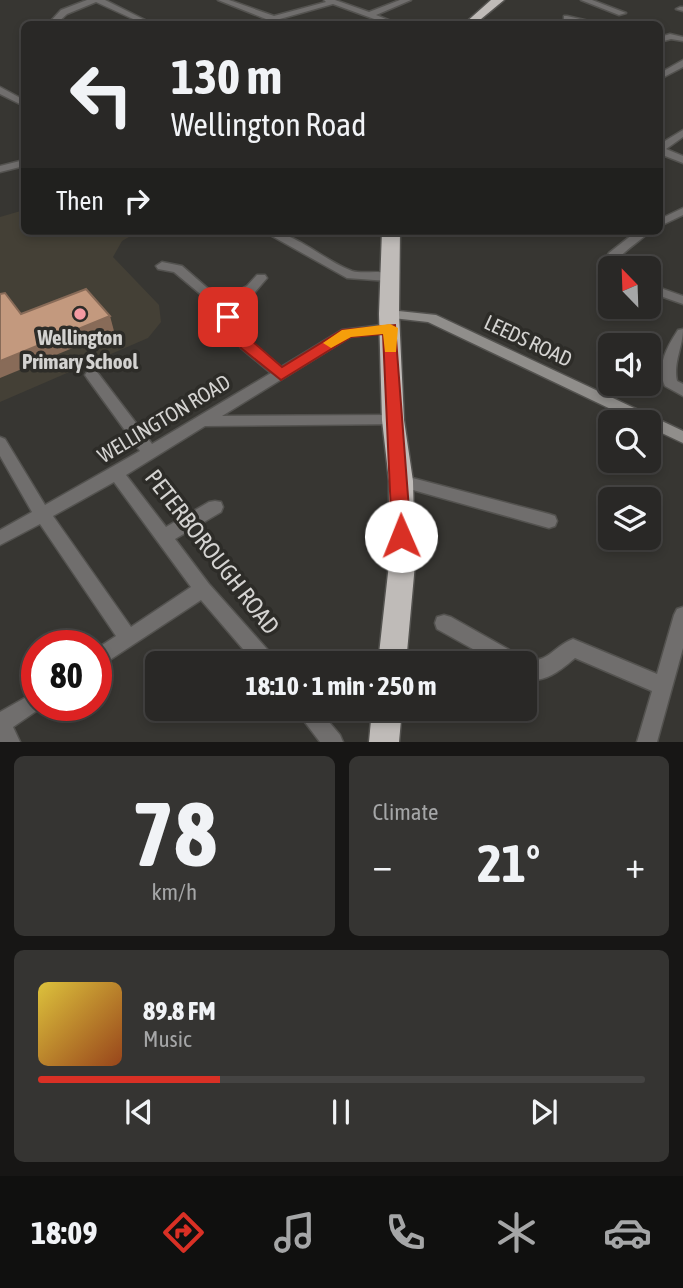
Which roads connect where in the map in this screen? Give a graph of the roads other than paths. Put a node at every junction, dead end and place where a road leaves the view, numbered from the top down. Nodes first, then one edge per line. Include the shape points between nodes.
1 (94, 0) edge
2 (100, 0) edge
3 (222, 0) edge
4 (407, 0) edge
5 (498, 0) edge
6 (585, 0) edge
7 (330, 1) edge
8 (622, 13) dead end
9 (368, 15) junction
10 (274, 19) junction
11 (566, 19) dead end
12 (55, 21) edge
13 (143, 21) edge
14 (266, 21) edge
15 (385, 21) edge
16 (473, 21) edge
17 (576, 21) edge
18 (681, 29) edge
19 (670, 36) junction
20 (663, 39) edge
21 (683, 39) edge
22 (683, 63) edge
23 (663, 64) edge
24 (674, 68) junction
25 (663, 74) edge
26 (0, 90) edge
27 (21, 101) edge
28 (683, 133) edge
29 (663, 147) edge
30 (663, 150) edge
31 (683, 160) edge
32 (21, 164) edge
33 (0, 169) edge
34 (683, 211) edge
35 (663, 221) edge
36 (276, 235) edge
37 (391, 235) edge
38 (639, 235) edge
39 (613, 256) edge
40 (162, 266) dead end
41 (388, 277) junction
42 (261, 278) dead end
43 (662, 293) edge
44 (683, 300) edge
45 (220, 305) junction
46 (389, 321) junction
47 (683, 333) edge
48 (281, 374) junction
49 (92, 375) dead end
50 (683, 391) edge
51 (393, 420) junction
52 (202, 421) junction
53 (683, 437) edge
54 (0, 443) edge
55 (149, 452) junction
56 (116, 473) junction
57 (401, 481) junction
58 (215, 507) dead end
59 (42, 514) junction
60 (549, 521) dead end
61 (164, 537) junction
62 (0, 538) edge
63 (203, 589) junction
64 (683, 615) edge
65 (444, 623) dead end
66 (128, 638) junction
67 (112, 649) edge
68 (257, 651) edge
69 (393, 651) edge
70 (494, 651) edge
71 (537, 670) edge
72 (663, 686) junction
73 (21, 710) edge
74 (315, 721) edge
75 (386, 721) edge
76 (0, 724) edge
77 (10, 742) edge
78 (333, 742) edge
79 (384, 742) edge
80 (647, 742) edge

1 - 12 street via 64,12
2 - 13 street
3 - 10 street
4 - 9 street
5 - 16 highway
6 - 8 street
7 - 9 street
7 - 10 street
9 - 15 street
10 - 14 street
11 - 17 street
18 - 19 street
19 - 20 street
19 - 21 street
22 - 24 street
23 - 24 street
24 - 25 street
26 - 27 street
28 - 29 street
30 - 31 street
32 - 33 street
34 - 35 street
36 - 41 street via 351,275
37 - 41 highway
38 - 39 street
40 - 45 street via 178,269
41 - 46 highway
42 - 45 street via 251,289
43 - 44 street
45 - 48 street via 246,345
46 - 48 street, WELLINGTON ROAD via 348,333
46 - 51 highway
46 - 53 street, LEEDS ROAD via 431,318
47 - 50 street via 673,346 669,377 670,383
48 - 52 street, WELLINGTON ROAD
49 - 55 street
51 - 52 street
51 - 57 highway
52 - 55 street, WELLINGTON ROAD
54 - 59 street
55 - 56 street, WELLINGTON ROAD
56 - 59 street, WELLINGTON ROAD
56 - 61 street, PETERBOROUGH ROAD
57 - 60 street
57 - 69 highway via 402,564
58 - 61 street
59 - 62 street, WELLINGTON ROAD
59 - 66 street
61 - 63 street, PETERBOROUGH ROAD
63 - 66 street
63 - 68 street, PETERBOROUGH ROAD
64 - 72 street
65 - 70 street
66 - 67 street
71 - 72 street via 550,667 573,648
72 - 80 street
73 - 76 street
74 - 78 street
75 - 79 highway
76 - 77 street

